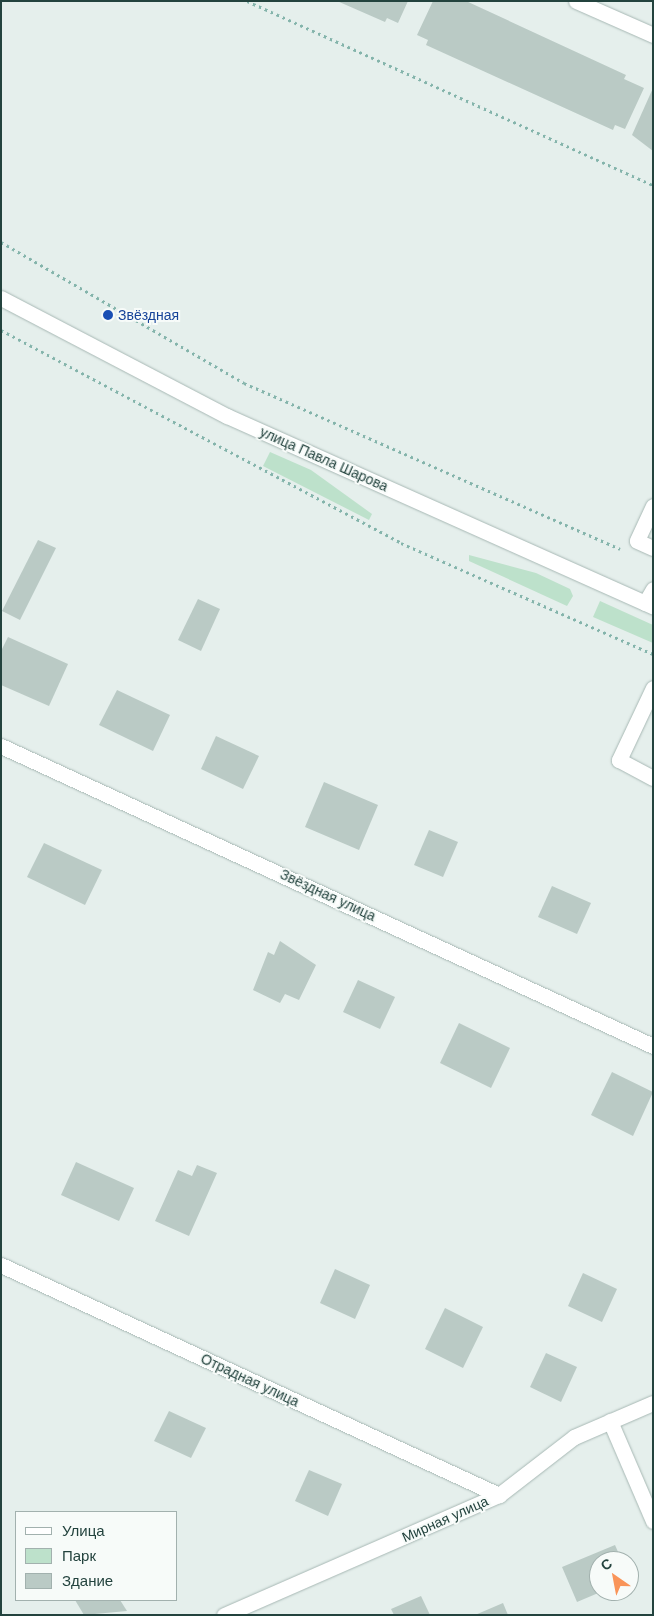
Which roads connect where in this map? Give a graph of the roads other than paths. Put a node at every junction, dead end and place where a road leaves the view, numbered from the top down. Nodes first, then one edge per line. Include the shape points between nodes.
1 (576, 1) edge
2 (653, 35) edge
3 (1, 298) edge
4 (653, 506) edge
5 (653, 548) edge
6 (653, 589) edge
7 (649, 605) edge
8 (653, 688) edge
9 (1, 746) edge
10 (653, 778) edge
11 (653, 1046) edge
12 (1, 1265) edge
13 (653, 1403) edge
14 (610, 1421) junction
15 (500, 1495) junction
16 (653, 1521) edge
17 (224, 1615) edge

1 - 2 street
3 - 7 street, улица Павла Шарова via 227,416
4 - 5 street via 638,541
6 - 7 street
8 - 10 street via 619,760
9 - 11 street, Звёздная улица
12 - 15 street, Отрадная улица
13 - 14 street, Мирная улица
14 - 15 street, Мирная улица via 554,1449
14 - 16 street
15 - 17 street, Мирная улица

